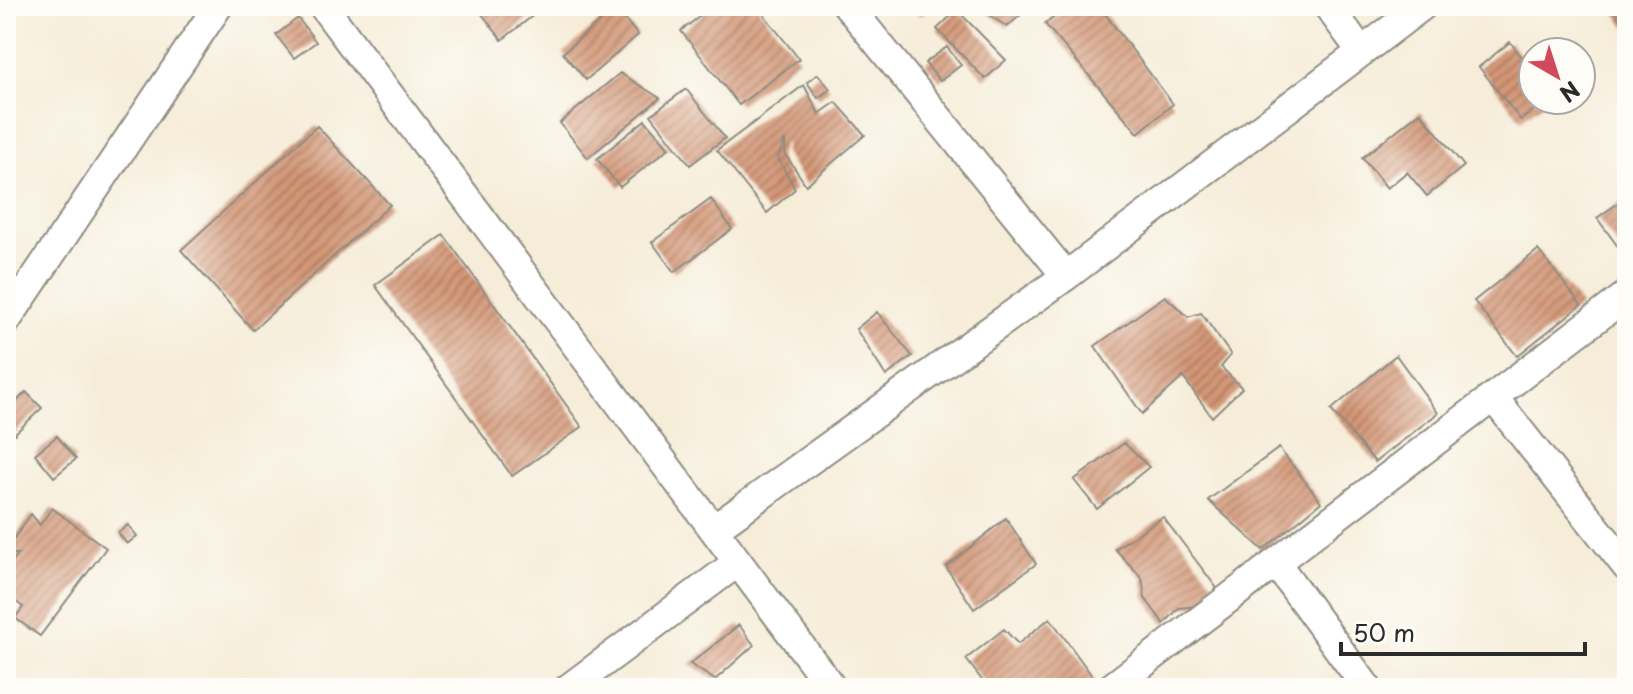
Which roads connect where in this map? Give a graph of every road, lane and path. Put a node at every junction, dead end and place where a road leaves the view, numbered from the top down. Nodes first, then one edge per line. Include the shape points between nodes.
1 (218, 6) edge
2 (323, 6) edge
3 (848, 6) edge
4 (1328, 6) edge
5 (1422, 6) edge
6 (1361, 51) junction
7 (1066, 276) junction
8 (1627, 295) edge
9 (6, 321) edge
10 (1493, 397) junction
11 (714, 529) junction
12 (738, 562) junction
13 (1276, 563) junction
14 (1627, 567) edge
15 (569, 688) edge
16 (832, 688) edge
17 (1111, 688) edge
18 (1367, 688) edge

1 - 9 street
2 - 11 street
3 - 7 street
4 - 6 street
5 - 6 street
6 - 7 street
7 - 11 street
8 - 10 street
10 - 13 street
10 - 14 street
11 - 12 street
12 - 15 street
12 - 16 street
13 - 17 street
13 - 18 street

